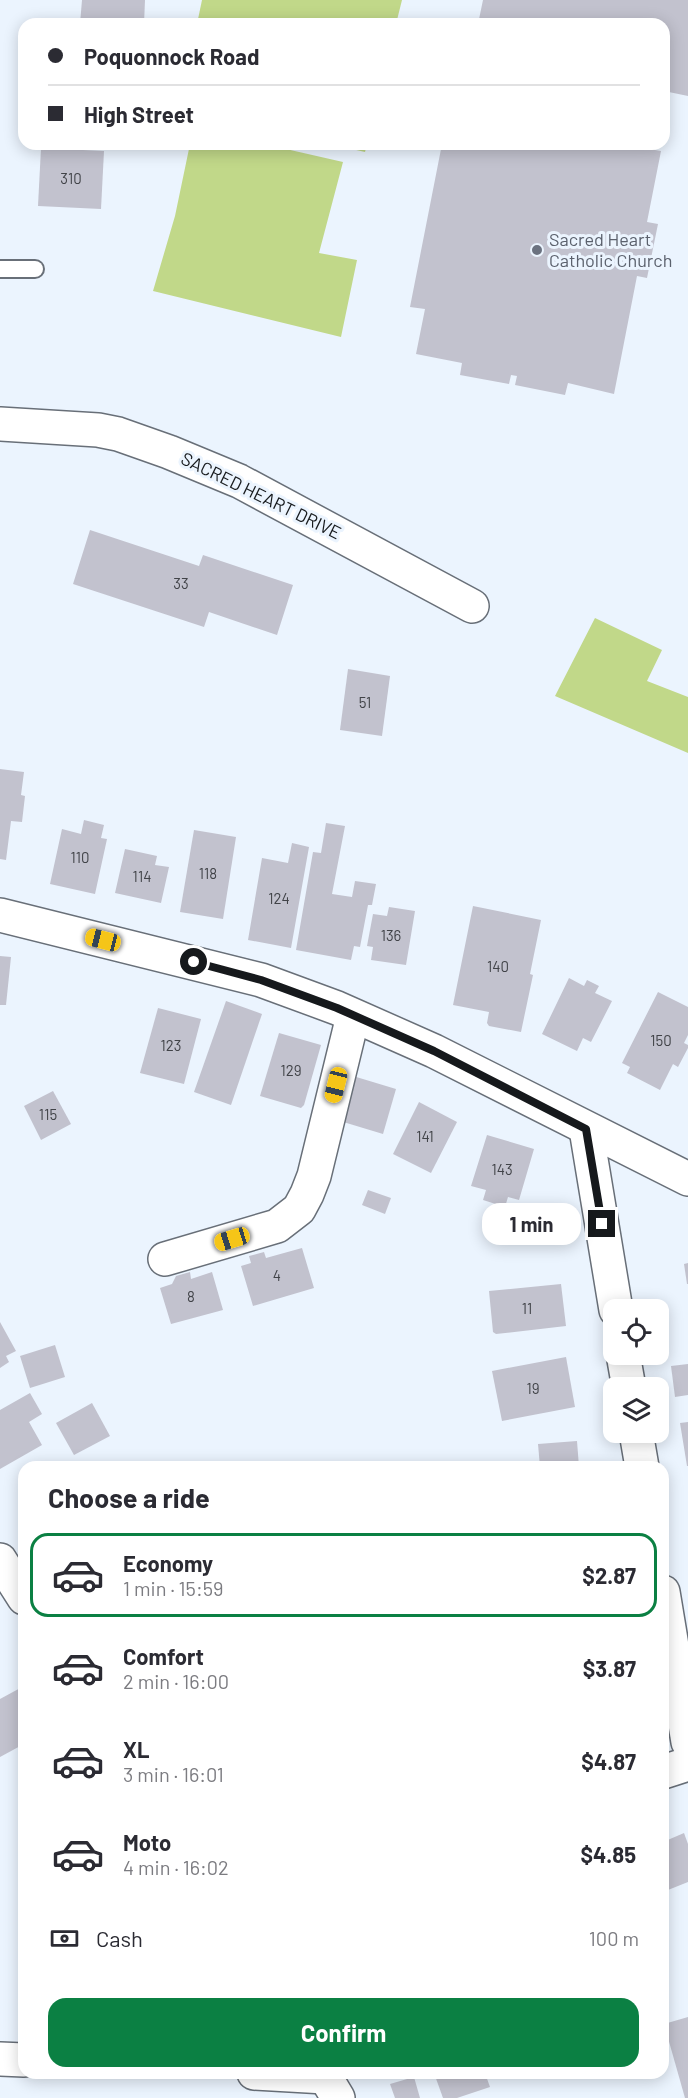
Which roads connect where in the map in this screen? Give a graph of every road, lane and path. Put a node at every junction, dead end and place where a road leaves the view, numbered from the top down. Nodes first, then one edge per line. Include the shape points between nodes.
1 (0, 269) edge
2 (35, 269) dead end
3 (0, 424) edge
4 (472, 606) dead end
5 (0, 915) edge
6 (353, 1016) junction
7 (586, 1129) junction
8 (688, 1179) edge
9 (165, 1259) dead end
10 (614, 1299) edge
11 (638, 1443) edge
12 (641, 1461) edge
13 (0, 1560) edge
14 (18, 1588) edge
15 (669, 1628) edge
16 (688, 1742) edge
17 (688, 1764) edge
18 (669, 1770) edge
19 (0, 2059) edge
20 (18, 2060) edge
21 (299, 2079) edge
22 (329, 2083) edge

1 - 2 lane
3 - 4 street, SACRED HEART DRIVE via 98,430 169,452 307,516
5 - 6 street via 261,980
6 - 7 street via 434,1051
6 - 9 street via 314,1176 299,1209 277,1226
7 - 8 street
7 - 10 street
11 - 12 street
13 - 14 street
15 - 16 street
17 - 18 street
19 - 20 street
21 - 22 street

